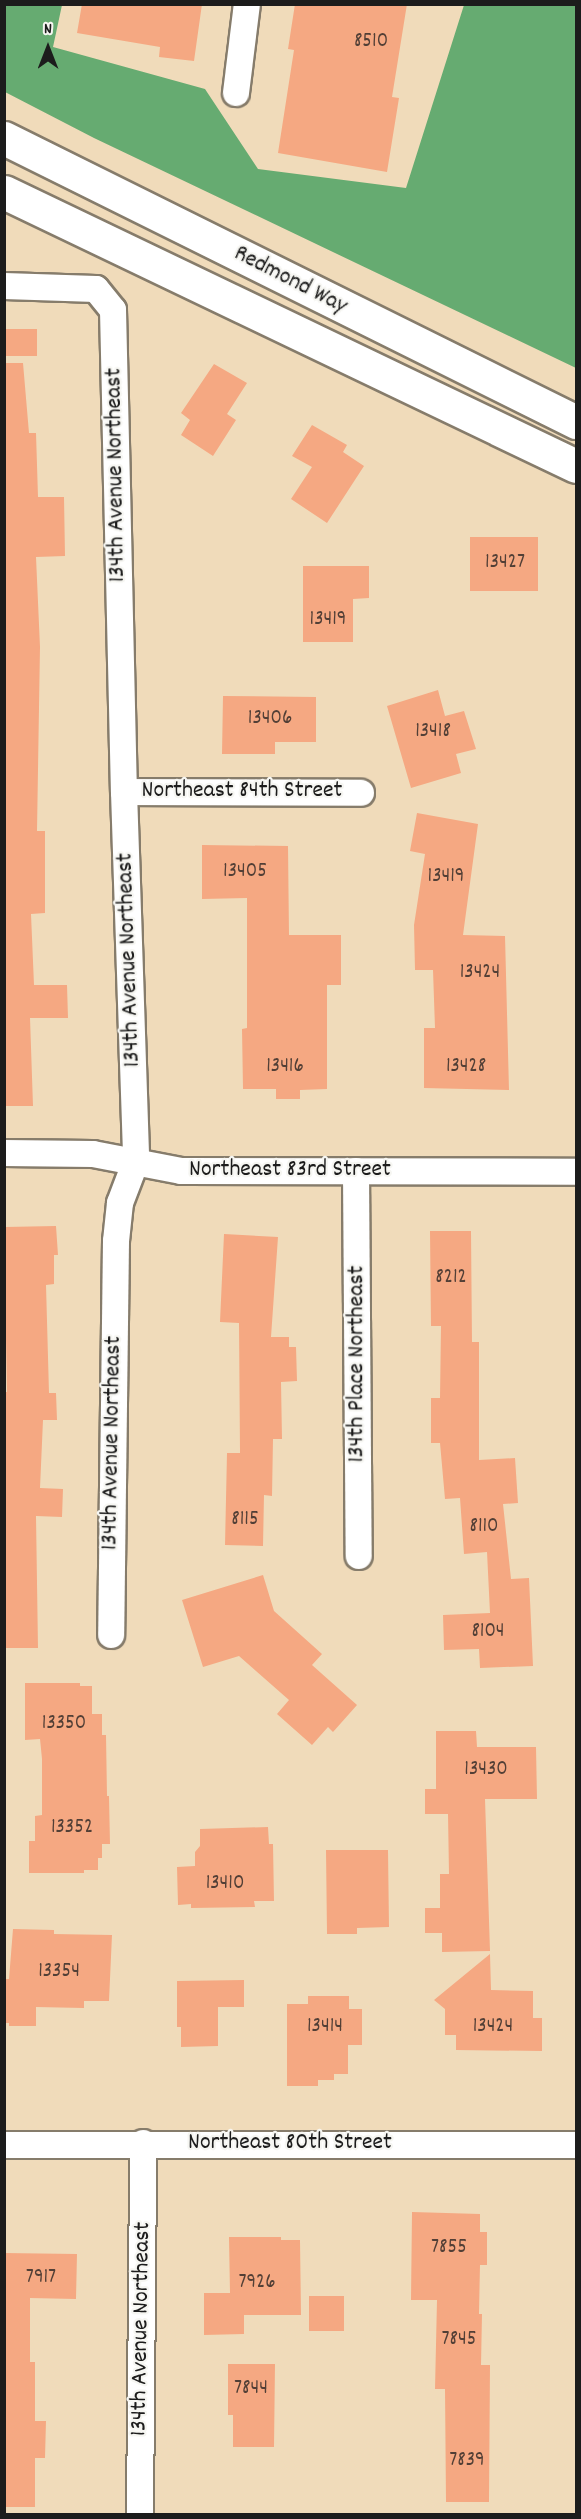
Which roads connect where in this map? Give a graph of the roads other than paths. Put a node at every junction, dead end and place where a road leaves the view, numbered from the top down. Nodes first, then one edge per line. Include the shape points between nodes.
1 (247, 4) edge
2 (236, 93) dead end
3 (4, 138) edge
4 (4, 192) edge
5 (4, 286) edge
6 (576, 422) edge
7 (576, 466) edge
8 (124, 792) junction
9 (361, 793) dead end
10 (4, 1153) edge
11 (136, 1161) junction
12 (356, 1172) junction
13 (576, 1172) edge
14 (359, 1556) dead end
15 (111, 1635) dead end
16 (143, 2144) junction
17 (4, 2145) edge
18 (576, 2145) edge
19 (140, 2514) edge

1 - 2 street
3 - 6 main road, Redmond Way
4 - 7 main road, Redmond Way
5 - 8 street, 134th Avenue Northeast via 96,289 113,310
8 - 9 street, Northeast 84th Street
8 - 11 street, 134th Avenue Northeast
10 - 11 street, Northeast 83rd Street via 93,1154
11 - 12 street, Northeast 83rd Street via 181,1171
11 - 15 street, 134th Avenue Northeast via 120,1203 116,1241
12 - 13 street, Northeast 83rd Street
12 - 14 street, 134th Place Northeast
16 - 17 street, Northeast 80th Street
16 - 18 street, Northeast 80th Street
16 - 19 street, 134th Avenue Northeast

